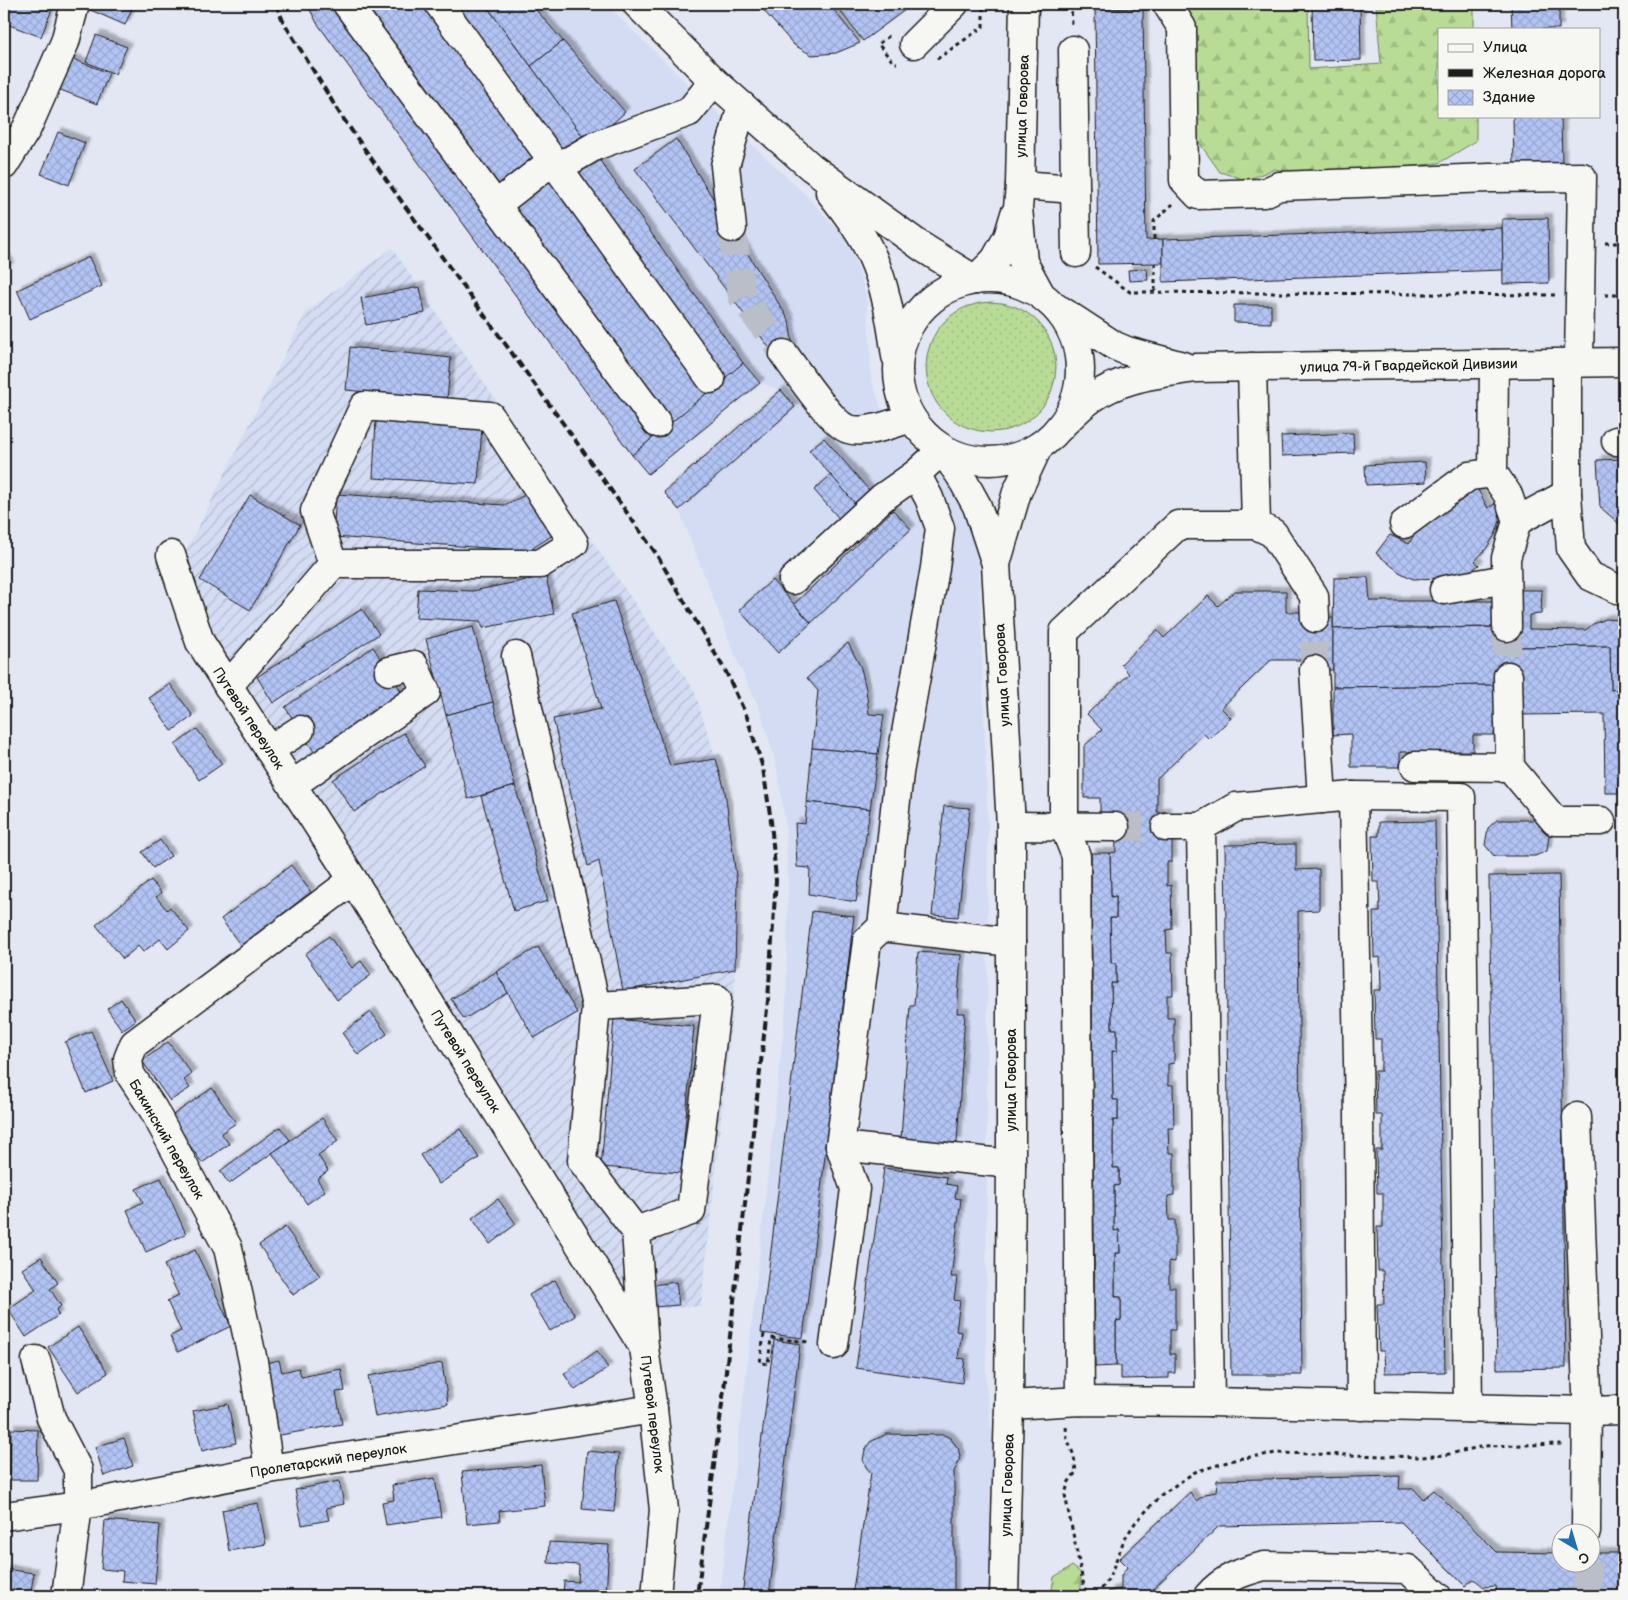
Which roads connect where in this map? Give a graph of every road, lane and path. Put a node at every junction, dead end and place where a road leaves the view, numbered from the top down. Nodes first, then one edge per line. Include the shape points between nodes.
1 (75, 4) edge
2 (346, 4) edge
3 (439, 4) edge
4 (637, 4) edge
5 (730, 4) edge
6 (954, 4) edge
7 (983, 4) edge
8 (1024, 4) edge
9 (1167, 4) edge
10 (736, 11) dead end
11 (983, 26) dead end
12 (914, 44) dead end
13 (1073, 50) dead end
14 (714, 81) junction
15 (742, 106) junction
16 (4, 165) edge
17 (556, 165) junction
18 (810, 167) junction
19 (1191, 187) junction
20 (1075, 189) junction
21 (1019, 196) junction
22 (496, 205) junction
23 (732, 228) tunnel mouth
24 (1154, 240) dead end
25 (1624, 243) edge
26 (1600, 244) dead end
27 (1076, 253) joint
28 (1154, 263) dead end
29 (975, 280) junction
30 (1155, 293) junction
31 (1580, 295) junction
32 (1624, 295) edge
33 (1048, 301) junction
34 (784, 354) tunnel mouth
35 (1573, 362) junction
36 (1624, 362) edge
37 (1494, 364) junction
38 (897, 367) junction
39 (1252, 367) junction
40 (1195, 368) junction
41 (711, 379) dead end
42 (911, 418) junction
43 (657, 422) dead end
44 (1058, 428) junction
45 (1037, 449) junction
46 (942, 450) junction
47 (1493, 473) junction
48 (916, 474) junction
49 (1566, 494) junction
50 (1517, 521) junction
51 (1404, 524) dead end
52 (1256, 526) junction
53 (171, 554) dead end
54 (333, 564) junction
55 (996, 564) junction
56 (1506, 579) junction
57 (793, 580) dead end
58 (1444, 590) dead end
59 (1624, 592) edge
60 (1315, 618) tunnel mouth
61 (1507, 627) tunnel mouth
62 (516, 656) dead end
63 (1314, 670) tunnel mouth
64 (389, 671) dead end
65 (1508, 676) tunnel mouth
66 (228, 686) junction
67 (300, 730) dead end
68 (269, 750) junction
69 (1415, 766) dead end
70 (1510, 767) junction
71 (292, 785) junction
72 (1354, 796) junction
73 (1322, 799) junction
74 (1602, 821) dead end
75 (1011, 826) junction
76 (1064, 826) junction
77 (1116, 826) tunnel mouth
78 (1166, 827) tunnel mouth
79 (1201, 827) junction
80 (354, 880) junction
81 (882, 927) junction
82 (1011, 942) junction
83 (596, 1006) junction
84 (1577, 1117) dead end
85 (840, 1146) junction
86 (1012, 1164) junction
87 (636, 1231) junction
88 (764, 1334) dead end
89 (834, 1345) joint
90 (644, 1348) junction
91 (36, 1360) dead end
92 (1072, 1401) junction
93 (1210, 1402) junction
94 (1009, 1404) junction
95 (1361, 1406) junction
96 (1468, 1408) junction
97 (653, 1409) junction
98 (1624, 1410) edge
99 (1586, 1411) junction
100 (1586, 1444) junction
101 (270, 1469) junction
102 (78, 1506) junction
103 (4, 1516) edge
104 (1586, 1522) edge
105 (66, 1596) edge
106 (656, 1596) edge
107 (1004, 1596) edge
108 (1086, 1596) edge
109 (1097, 1596) edge
110 (1208, 1596) edge
111 (1437, 1596) edge

1 - 16 street via 65,42 27,128
2 - 22 street
3 - 17 street
4 - 14 street
5 - 10 path
6 - 12 street
7 - 11 path
8 - 21 street, улица Говорова
9 - 19 street via 1182,28 1184,180
13 - 20 street
14 - 15 street
14 - 17 street via 688,112 594,146
15 - 18 street
15 - 23 street via 725,166
17 - 22 street via 542,169
17 - 41 street
18 - 29 street via 922,247
18 - 38 street via 854,223 871,254 888,304
19 - 24 path via 1154,221
19 - 31 street via 1198,195 1264,194 1279,186 1582,177
20 - 21 street
20 - 27 street
21 - 29 street via 1008,237 995,260
21 - 33 street via 1023,262
22 - 43 street
25 - 26 path
27 - 30 path via 1130,292
28 - 30 path
29 - 33 street, улица 79-й Гвардейской Дивизии via 997,279 1021,284
29 - 38 street via 937,294 920,310 906,332
30 - 31 path
31 - 32 path
31 - 35 street
33 - 40 street, улица 79-й Гвардейской Дивизии via 1115,346
33 - 44 street via 1070,330 1080,370 1077,391 1068,414
34 - 42 street via 834,420 848,430 871,430
35 - 36 street, улица 79-й Гвардейской Дивизии
35 - 37 street, улица 79-й Гвардейской Дивизии
35 - 49 street
37 - 39 street, улица 79-й Гвардейской Дивизии
37 - 47 street
38 - 42 street via 899,388
39 - 40 street, улица 79-й Гвардейской Дивизии
39 - 52 street
40 - 44 street, улица 79-й Гвардейской Дивизии via 1133,378 1118,384 1090,400
42 - 46 street, улица Говорова
44 - 45 street
45 - 46 street via 1012,458 988,461
45 - 55 street, улица Говорова via 1017,492
46 - 48 street
46 - 55 street, улица Говорова via 977,506
47 - 50 street via 1508,495
47 - 51 street via 1469,476
48 - 57 street via 882,498
48 - 81 street via 940,528 899,773
49 - 50 street
49 - 59 street via 1571,549 1590,576
50 - 56 street via 1506,558
52 - 60 street via 1273,533 1314,596
52 - 76 street via 1178,525 1064,632
53 - 66 street, Путевой переулок via 200,642
54 - 54 street via 540,564 574,543 490,416 364,406 315,511
54 - 66 street
55 - 75 street, улица Говорова
56 - 58 street
56 - 61 street
62 - 83 street
63 - 73 street
64 - 71 street via 414,666 426,692
65 - 70 street
66 - 68 street, Путевой переулок
67 - 68 street
68 - 71 street, Путевой переулок
69 - 70 street
70 - 74 street via 1555,821
71 - 80 street, Путевой переулок
72 - 73 street
72 - 95 street
72 - 96 street via 1461,797
73 - 79 street via 1236,807
75 - 76 street
75 - 82 street, улица Говорова
76 - 77 street
76 - 92 street via 1076,856
78 - 79 street
79 - 93 street
80 - 90 street, Путевой переулок
80 - 101 street, Бакинский переулок via 134,1044 128,1059 130,1074 153,1109 228,1248 253,1361
81 - 82 street
81 - 85 street via 867,941
82 - 86 street, улица Говорова
83 - 87 street via 582,1161
83 - 87 street via 717,999 691,1211
84 - 99 street
85 - 86 street
85 - 89 street via 854,1189
86 - 94 street, улица Говорова
87 - 90 street
88 - 89 path via 760,1363 768,1364 771,1338
90 - 97 street, Путевой переулок
91 - 102 street via 51,1418 78,1470
92 - 93 street
92 - 94 street
92 - 108 path via 1067,1438 1076,1472 1068,1483 1066,1495
93 - 95 street
94 - 107 street, улица Говорова
95 - 96 street
96 - 99 street
97 - 101 street, Пролетарский переулок
97 - 106 street, Путевой переулок via 664,1510
98 - 99 street
99 - 100 street
100 - 104 street
100 - 109 path via 1484,1446 1422,1457 1277,1453 1237,1459 1195,1472 1161,1495 1135,1523
101 - 102 street, Пролетарский переулок
102 - 103 street, Пролетарский переулок
102 - 105 street
110 - 111 street via 1225,1580 1264,1566 1408,1569

